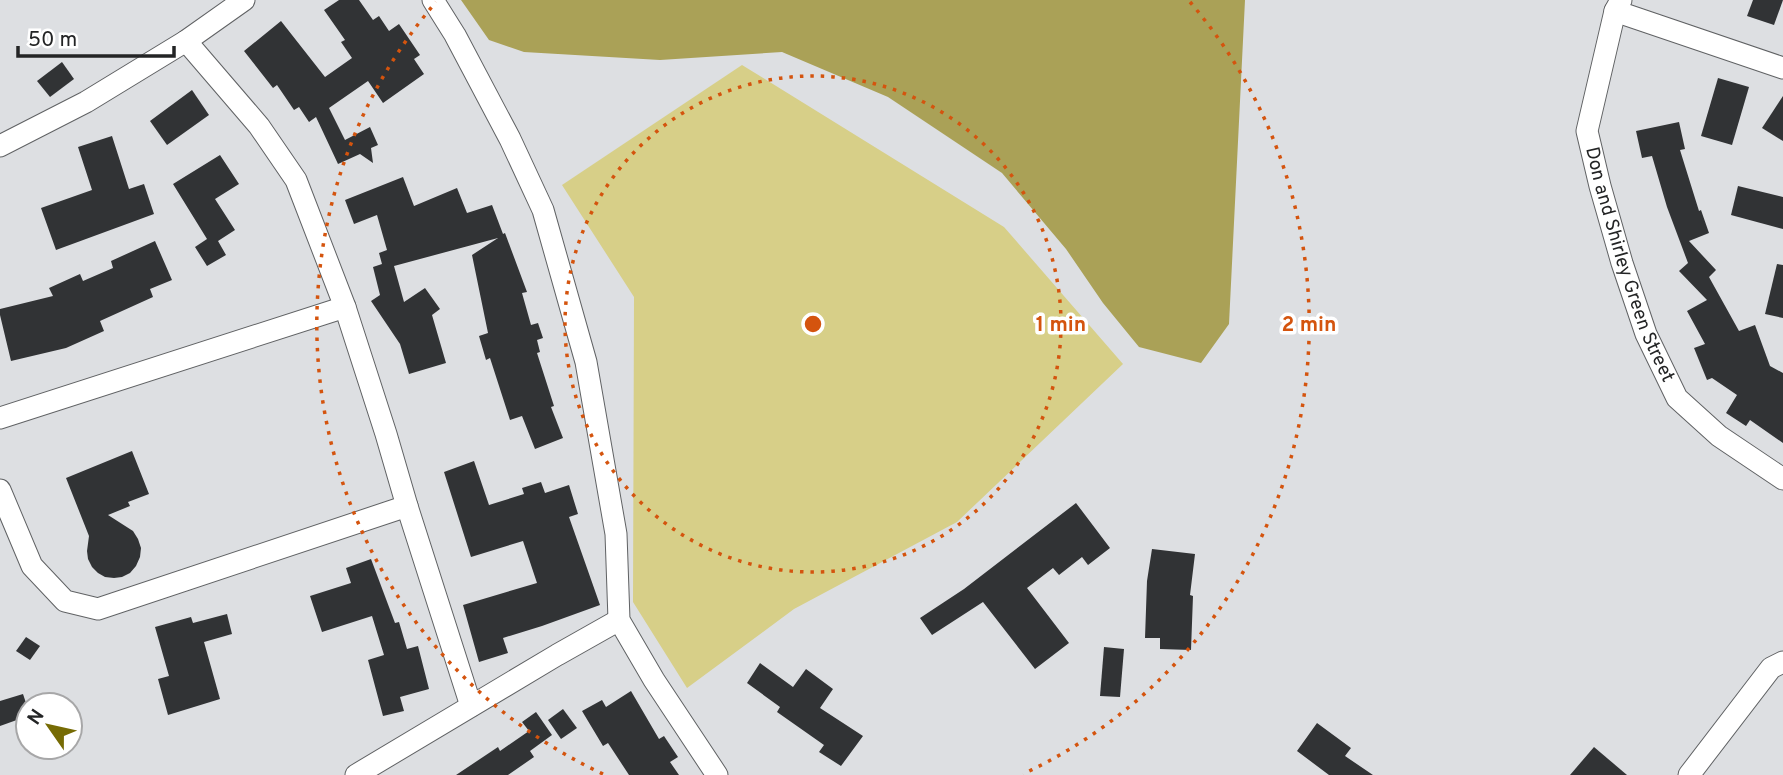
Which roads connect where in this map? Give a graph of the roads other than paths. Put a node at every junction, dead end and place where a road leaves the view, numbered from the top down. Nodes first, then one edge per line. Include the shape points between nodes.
1 (244, 0) edge
2 (433, 0) edge
3 (1618, 6) edge
4 (186, 41) junction
5 (1783, 68) edge
6 (0, 146) edge
7 (345, 307) junction
8 (0, 418) edge
9 (1783, 479) edge
10 (0, 489) edge
11 (407, 506) junction
12 (619, 621) junction
13 (1783, 662) edge
14 (471, 706) junction
15 (1699, 772) edge
16 (356, 775) edge
17 (717, 775) edge

1 - 4 street
2 - 12 street via 504,127 543,210 589,376 616,534
3 - 5 street
3 - 9 street, Don and Shirley Green Street via 1587,131 1646,334 1677,398 1719,436
4 - 6 street via 86,102
4 - 7 street via 259,126 296,180
7 - 8 street
7 - 11 street
10 - 11 street via 32,566 65,601 98,609
11 - 14 street
12 - 14 street
12 - 17 street
13 - 15 street via 1771,668
14 - 16 street

